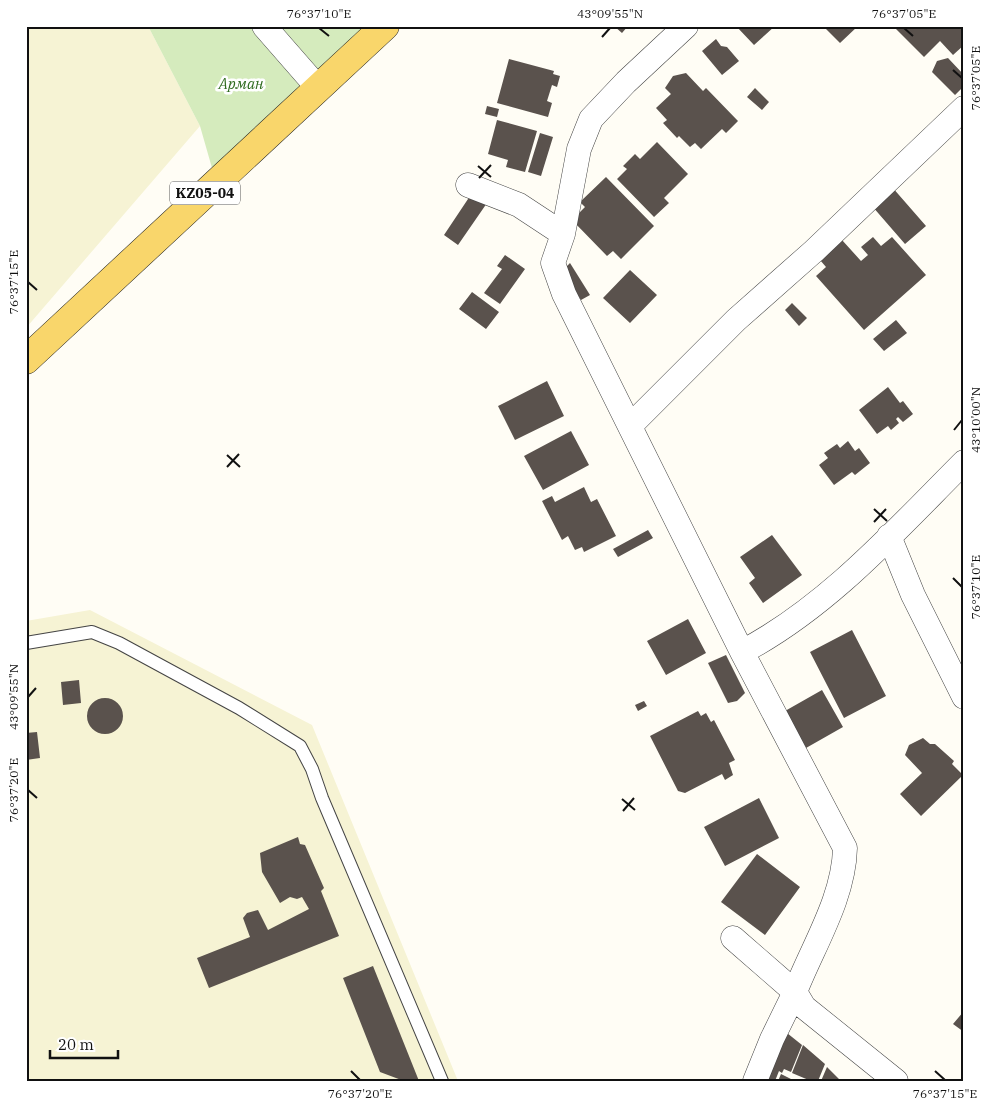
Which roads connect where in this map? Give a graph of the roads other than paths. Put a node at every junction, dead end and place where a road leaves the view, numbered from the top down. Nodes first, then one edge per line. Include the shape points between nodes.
1 (264, 26) edge
2 (385, 26) edge
3 (686, 26) edge
4 (319, 88) junction
5 (964, 108) edge
6 (468, 185) dead end
7 (563, 234) junction
8 (26, 360) edge
9 (631, 425) junction
10 (964, 462) edge
11 (889, 536) junction
12 (26, 643) edge
13 (742, 652) junction
14 (964, 697) edge
15 (733, 938) dead end
16 (795, 992) junction
17 (442, 1081) edge
18 (755, 1081) edge
19 (896, 1081) edge

1 - 4 street
2 - 4 main road, KZ05-04
3 - 7 street via 591,119 579,149
4 - 8 main road, KZ05-04
5 - 9 street via 814,251 736,320
6 - 7 street via 519,205
7 - 9 street via 554,263 564,294
9 - 13 street
10 - 11 street
11 - 13 street via 800,616 770,638
11 - 14 street via 913,595
12 - 17 lane via 92,632 191,682 300,746
13 - 16 street via 845,848 845,864 833,904
15 - 16 street
16 - 18 street
16 - 19 street via 804,1007

